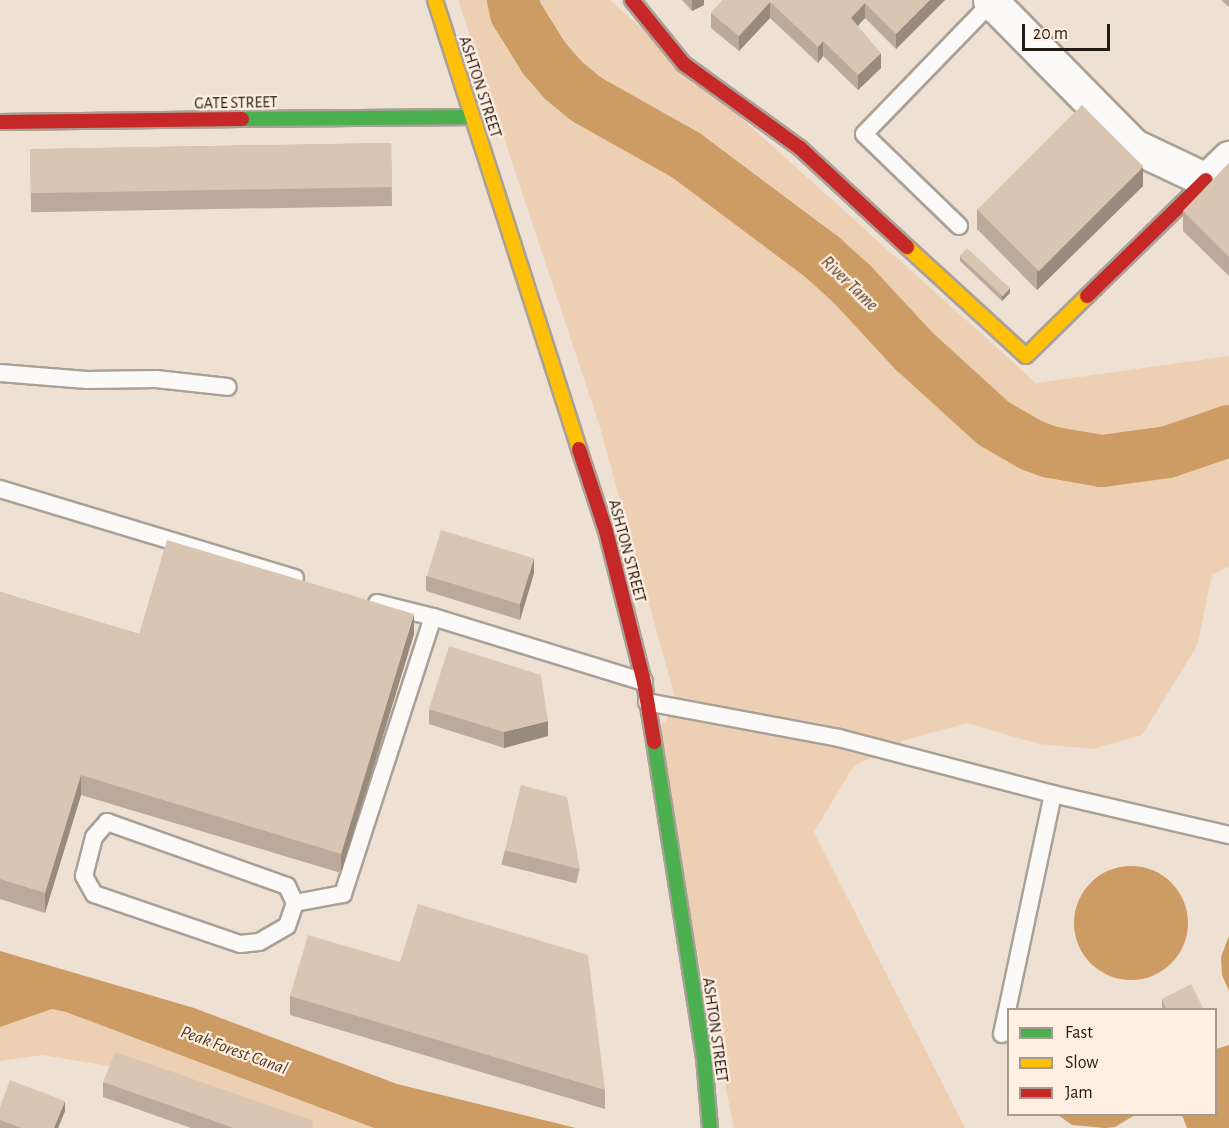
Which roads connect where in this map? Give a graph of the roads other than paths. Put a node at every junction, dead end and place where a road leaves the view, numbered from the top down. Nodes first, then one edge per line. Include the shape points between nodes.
1 (435, 0) edge
2 (632, 0) edge
3 (991, 1) edge
4 (473, 117) junction
5 (0, 122) edge
6 (1229, 158) edge
7 (1206, 180) junction
8 (959, 226) dead end
9 (0, 373) edge
10 (228, 387) dead end
11 (0, 489) edge
12 (316, 585) edge
13 (362, 599) edge
14 (433, 617) junction
15 (644, 682) junction
16 (647, 702) junction
17 (1053, 794) junction
18 (1229, 835) edge
19 (295, 903) junction
20 (1008, 1008) edge
21 (1007, 1010) edge
22 (1002, 1034) dead end
23 (710, 1122) edge

1 - 4 street, ASHTON STREET
2 - 7 street via 684,64 800,148 1026,356
3 - 7 street via 1134,146
3 - 8 lane via 864,134
4 - 5 street, GATE STREET
4 - 15 street, ASHTON STREET via 606,531
6 - 7 street
9 - 10 lane via 87,380 156,379
11 - 12 lane
13 - 14 lane
14 - 15 lane
14 - 19 lane via 343,894
15 - 16 street, ASHTON STREET
16 - 17 lane via 839,738
16 - 23 street, ASHTON STREET via 704,1057
17 - 18 lane
17 - 20 lane
19 - 19 lane via 286,886 107,822 94,837 84,876 94,894 240,944 259,942 287,926
21 - 22 lane

